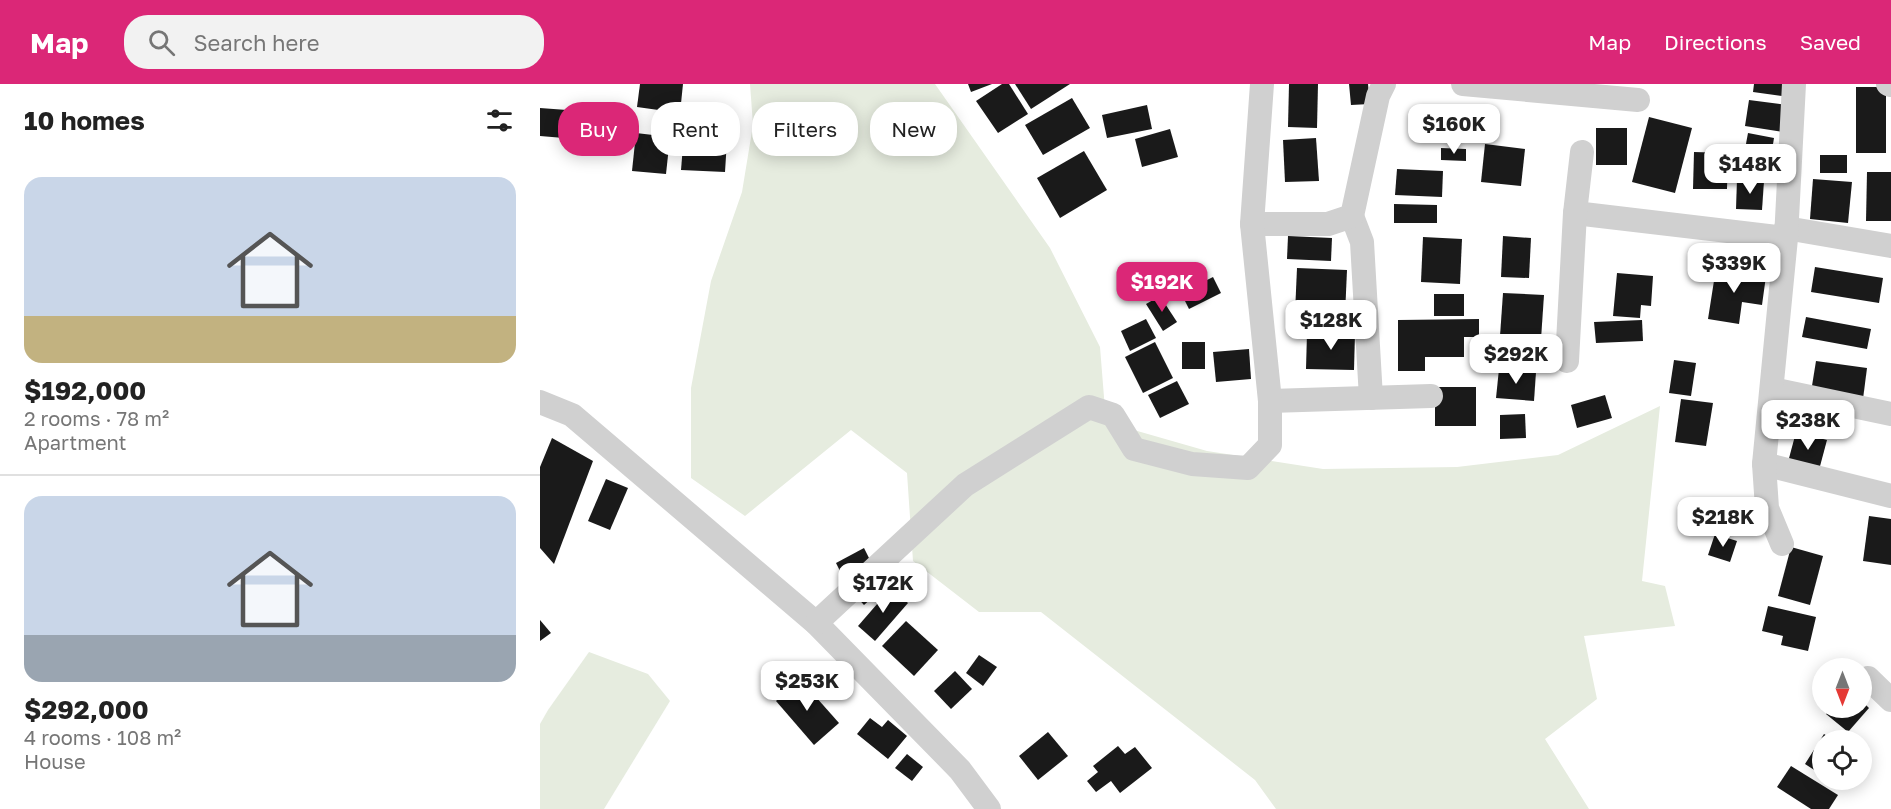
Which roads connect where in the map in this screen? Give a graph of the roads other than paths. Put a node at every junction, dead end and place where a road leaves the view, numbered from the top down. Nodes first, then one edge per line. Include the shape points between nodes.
1 (1262, 84) edge
2 (1383, 84) edge
3 (1463, 84) edge
4 (1794, 84) edge
5 (1595, 90) edge
6 (1638, 100) dead end
7 (1582, 152) dead end
8 (1575, 213) junction
9 (1352, 216) junction
10 (1252, 224) junction
11 (1786, 233) junction
12 (1891, 246) edge
13 (1567, 361) dead end
14 (1772, 389) junction
15 (1431, 396) dead end
16 (1371, 398) junction
17 (1270, 401) junction
18 (540, 402) edge
19 (1891, 414) edge
20 (1764, 464) junction
21 (1891, 496) edge
22 (1782, 544) dead end
23 (816, 623) junction
24 (1872, 682) edge
25 (1891, 700) edge
26 (989, 809) edge

1 - 10 street
2 - 9 street
3 - 5 street
4 - 11 street
5 - 6 street
7 - 8 street
8 - 11 street
8 - 13 street
9 - 10 street via 1328,224
9 - 16 street via 1362,242
10 - 17 street
11 - 12 street
11 - 14 street
14 - 19 street
14 - 20 street
15 - 16 street
16 - 17 street
17 - 23 street via 1270,445 1248,468 1192,464 1134,448 1113,415 1089,407 965,485
18 - 23 street via 572,415
20 - 21 street
20 - 22 street via 1767,508
23 - 26 street via 960,770
24 - 25 street

